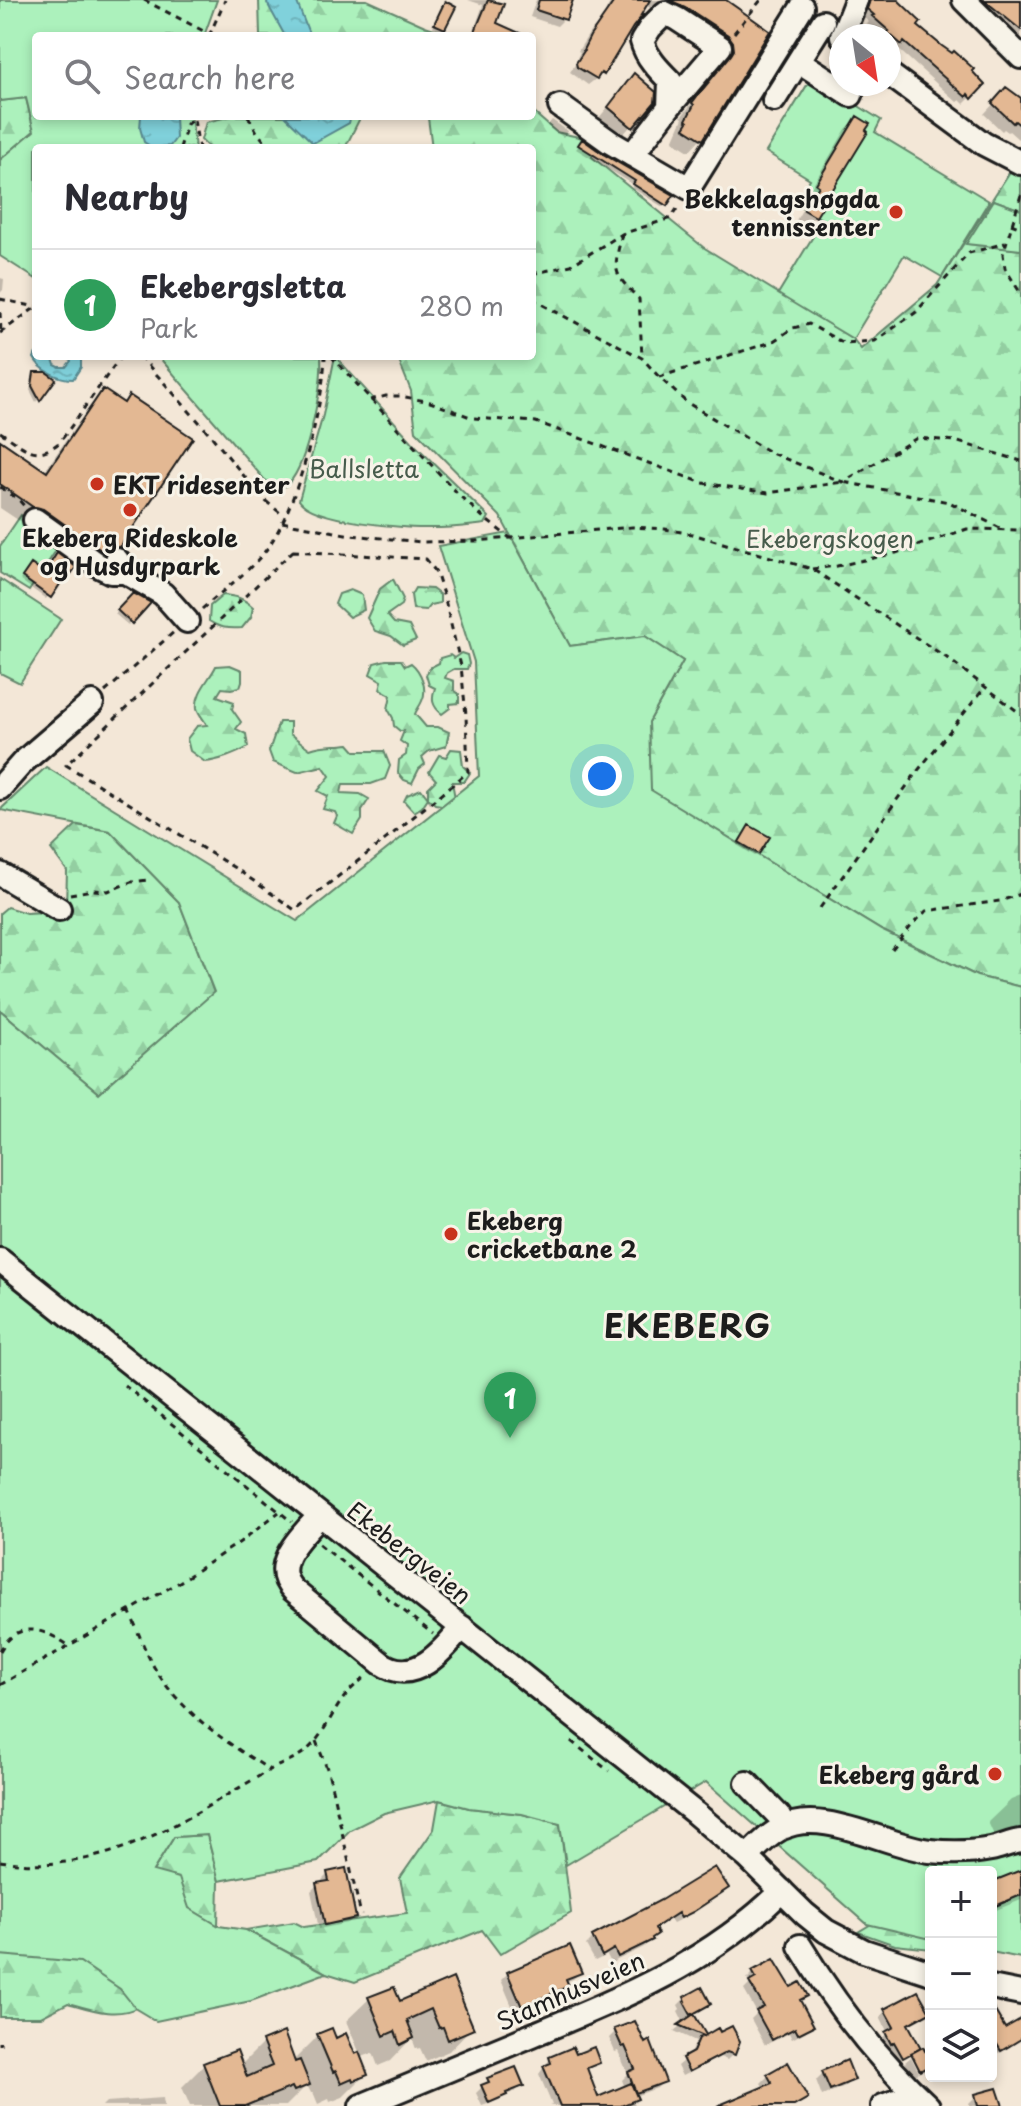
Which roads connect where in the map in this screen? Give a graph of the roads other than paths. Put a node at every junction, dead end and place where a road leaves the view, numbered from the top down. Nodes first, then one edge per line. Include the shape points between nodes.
1 (856, 0) edge
2 (964, 0) edge
3 (797, 3) edge
4 (823, 22) junction
5 (847, 24) edge
6 (829, 26) edge
7 (698, 32) junction
8 (1021, 57) edge
9 (800, 62) junction
10 (670, 81) junction
11 (829, 81) edge
12 (901, 83) edge
13 (774, 100) dead end
14 (560, 106) dead end
15 (669, 107) junction
16 (632, 155) junction
17 (1021, 163) edge
18 (35, 520) road end
19 (187, 621) dead end
20 (92, 703) dead end
21 (0, 788) edge
22 (0, 874) edge
23 (59, 909) road end
24 (0, 1260) edge
25 (320, 1515) junction
26 (455, 1636) junction
27 (747, 1783) dead end
28 (785, 1827) junction
29 (1019, 1840) edge
30 (747, 1857) junction
31 (782, 1891) junction
32 (800, 1946) dead end
33 (925, 1971) edge
34 (997, 1988) edge
35 (1021, 1993) edge
36 (921, 2100) edge
37 (364, 2105) edge
38 (883, 2106) edge

1 - 5 street
2 - 8 street
3 - 4 street
3 - 16 street via 689,188
4 - 6 street
4 - 9 street
7 - 10 street via 691,58
7 - 10 street via 665,13 642,41
7 - 15 street via 720,47
9 - 11 street
9 - 13 street
10 - 15 street
12 - 17 street via 984,144
14 - 16 street
15 - 16 street
18 - 19 street via 99,566 111,572 121,566 163,594
20 - 21 street
22 - 23 street
24 - 25 street, Ekebergveien
25 - 26 street, Ekebergveien
25 - 26 street via 287,1556 288,1585 394,1670 421,1667
26 - 30 street, Ekebergveien via 654,1780
27 - 28 street
28 - 29 street via 829,1824 934,1851 972,1852
28 - 30 street
30 - 31 street, Ekebergveien
31 - 33 street, Ekebergveien via 837,1938
31 - 37 street, Stamhusveien via 744,1926 663,1978
32 - 36 street via 867,2041
34 - 35 street
36 - 38 street

